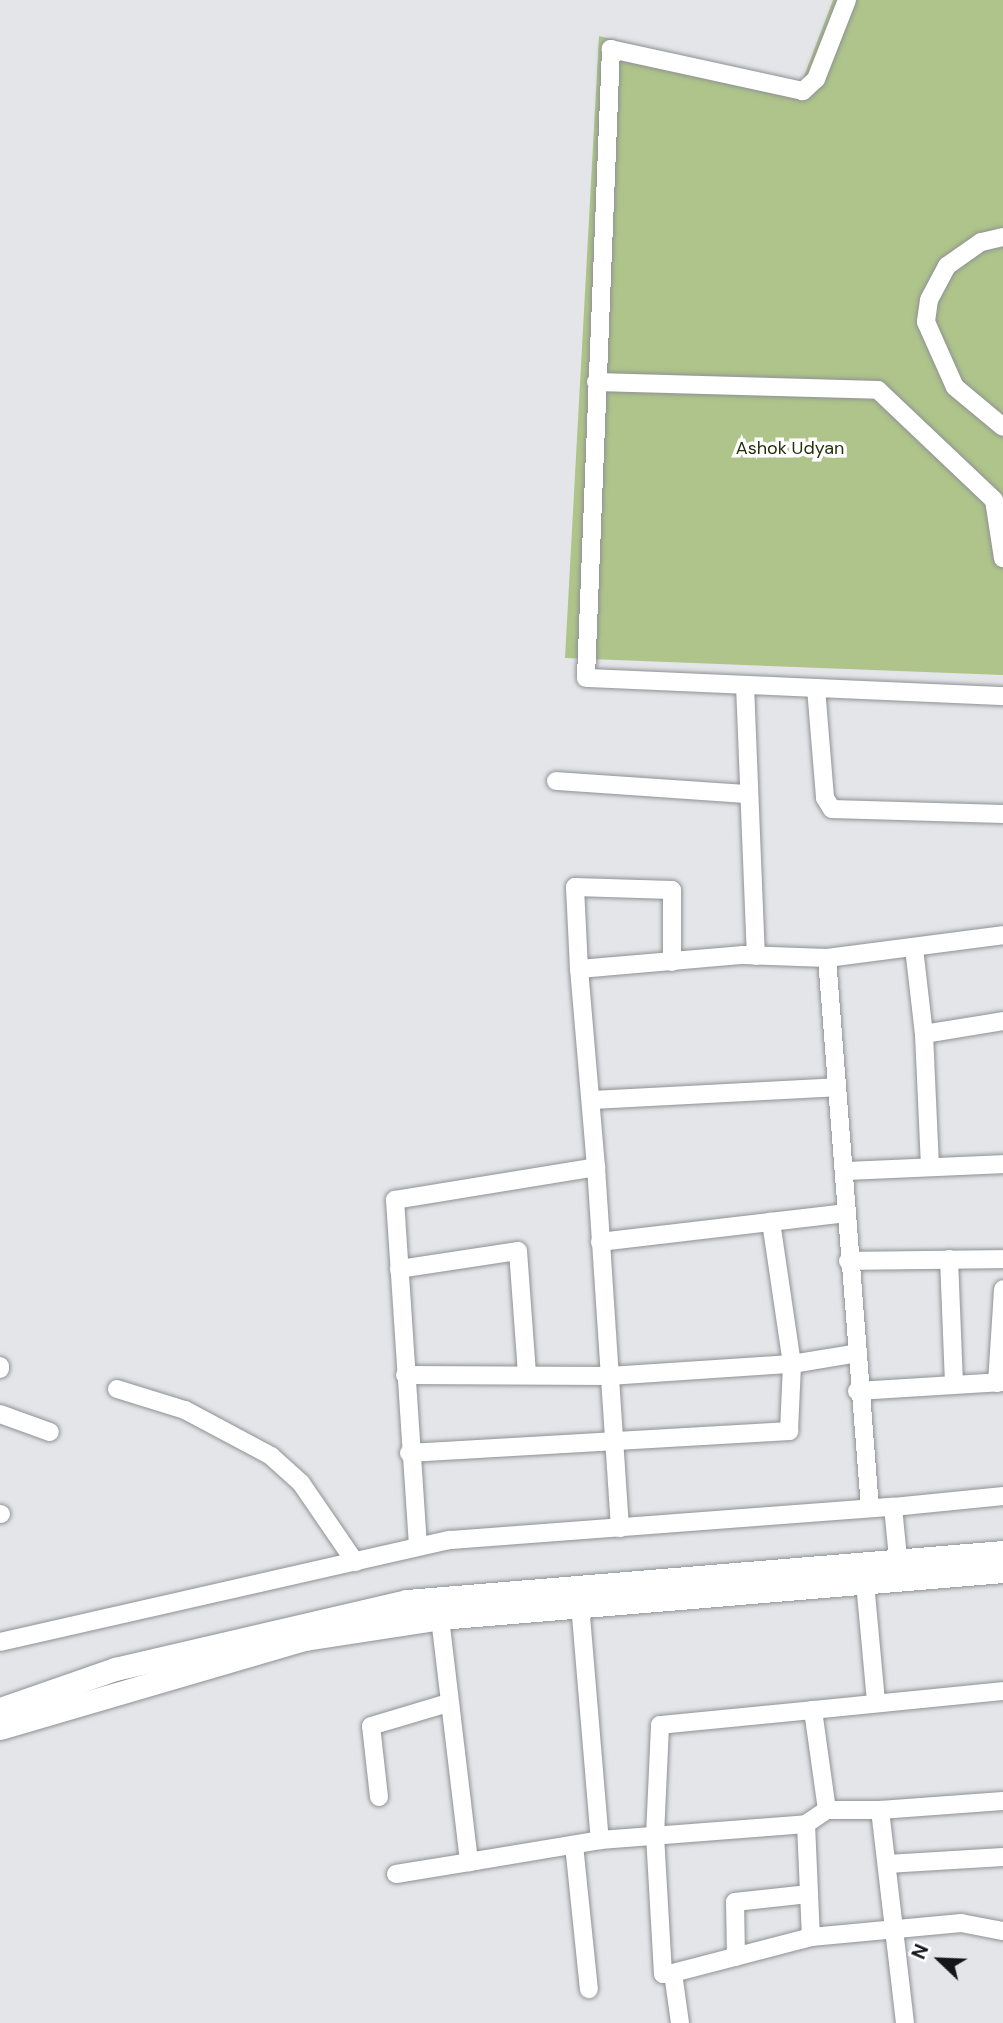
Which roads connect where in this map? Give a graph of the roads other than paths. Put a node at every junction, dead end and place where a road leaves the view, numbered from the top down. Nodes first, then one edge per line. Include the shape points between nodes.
1 (847, 0) edge
2 (1003, 237) edge
3 (596, 382) junction
4 (1003, 427) edge
5 (1003, 558) edge
6 (745, 685) junction
7 (816, 688) junction
8 (1003, 696) edge
9 (556, 781) dead end
10 (748, 794) junction
11 (1003, 814) edge
12 (1003, 935) edge
13 (914, 948) junction
14 (756, 956) junction
15 (827, 958) junction
16 (672, 962) junction
17 (579, 969) junction
18 (1003, 1021) edge
19 (924, 1034) junction
20 (838, 1087) junction
21 (592, 1100) junction
22 (1003, 1164) edge
23 (596, 1167) junction
24 (930, 1167) junction
25 (844, 1171) junction
26 (846, 1213) junction
27 (771, 1222) junction
28 (600, 1241) junction
29 (949, 1259) junction
30 (1003, 1259) edge
31 (848, 1261) junction
32 (399, 1269) junction
33 (1003, 1289) edge
34 (853, 1354) junction
35 (792, 1364) junction
36 (405, 1375) junction
37 (527, 1376) junction
38 (609, 1376) junction
39 (1000, 1382) edge
40 (954, 1385) junction
41 (117, 1389) dead end
42 (858, 1391) junction
43 (0, 1414) edge
44 (50, 1432) dead end
45 (614, 1443) junction
46 (409, 1453) junction
47 (1003, 1496) edge
48 (893, 1507) junction
49 (870, 1508) junction
50 (620, 1528) junction
51 (418, 1546) junction
52 (1003, 1552) edge
53 (898, 1558) junction
54 (355, 1562) junction
55 (1003, 1571) edge
56 (864, 1572) junction
57 (580, 1604) junction
58 (440, 1618) junction
59 (0, 1641) edge
60 (1003, 1691) edge
61 (876, 1702) junction
62 (448, 1703) junction
63 (0, 1709) edge
64 (813, 1710) junction
65 (0, 1728) edge
66 (379, 1797) dead end
67 (1003, 1801) edge
68 (827, 1810) junction
69 (880, 1810) junction
70 (806, 1824) junction
71 (655, 1836) junction
72 (600, 1840) junction
73 (574, 1844) junction
74 (1003, 1857) edge
75 (469, 1862) junction
76 (887, 1864) junction
77 (396, 1874) dead end
78 (809, 1894) junction
79 (896, 1929) junction
80 (1003, 1931) edge
81 (811, 1937) junction
82 (736, 1956) junction
83 (673, 1973) junction
84 (589, 1989) dead end
85 (681, 2023) edge
86 (905, 2023) edge

1 - 3 street via 816,79 803,91 611,49
2 - 4 street via 981,242 947,266 929,300 926,322 955,387
3 - 5 street via 878,390 993,500
3 - 6 street via 586,678
6 - 7 street
6 - 10 street
7 - 8 street
7 - 11 street via 825,798 832,808
9 - 10 street
10 - 14 street
12 - 13 street
13 - 15 street
13 - 19 street
14 - 15 street
14 - 16 street
15 - 20 street
16 - 17 street
16 - 17 street via 672,891 575,887
17 - 21 street
18 - 19 street
19 - 24 street
20 - 21 street
20 - 25 street
21 - 23 street
22 - 24 street
23 - 28 street
23 - 32 street via 395,1200
24 - 25 street
25 - 26 street
26 - 27 street
26 - 31 street
27 - 28 street
27 - 35 street
28 - 38 street
29 - 30 street
29 - 31 street
29 - 40 street
31 - 34 street
32 - 36 street
32 - 37 street via 518,1251
33 - 39 street
34 - 35 street
34 - 42 street
35 - 38 street
35 - 45 street via 789,1431
36 - 37 street
36 - 46 street
37 - 38 street
38 - 45 street
39 - 40 street
40 - 42 street
41 - 54 street via 185,1409 271,1456 301,1483
42 - 49 street
43 - 44 street
45 - 46 street
45 - 50 street
46 - 51 street
47 - 48 street
48 - 49 street
48 - 53 street
49 - 50 street
50 - 51 street
51 - 54 street
52 - 53 main road
53 - 56 main road
54 - 59 street
55 - 56 main road
56 - 57 main road
56 - 61 street
56 - 63 main road via 407,1601 115,1670
57 - 58 main road
57 - 72 street
58 - 62 street
58 - 65 main road via 305,1639
60 - 61 street
61 - 64 street
62 - 66 street via 371,1726
62 - 75 street
64 - 68 street
64 - 71 street via 660,1725
67 - 69 street
68 - 69 street
68 - 70 street
69 - 76 street
70 - 71 street
70 - 78 street
71 - 72 street
71 - 83 street via 663,1974
72 - 73 street
73 - 75 street
73 - 84 street
74 - 76 street
75 - 77 street
76 - 79 street
78 - 81 street
78 - 82 street via 735,1902
79 - 80 street via 961,1923
79 - 81 street
79 - 86 street
81 - 82 street
82 - 83 street
83 - 85 street

